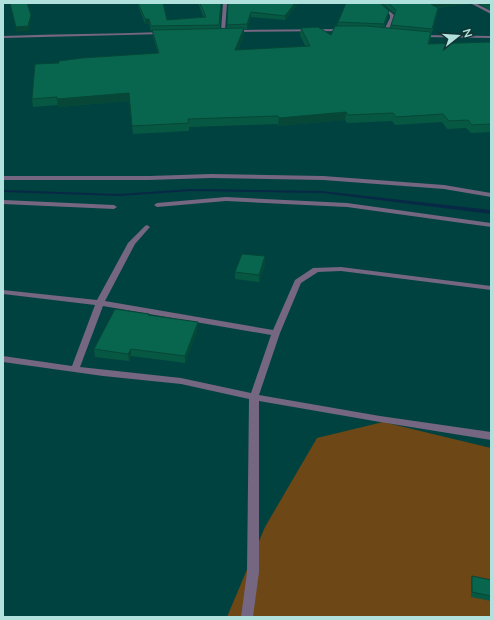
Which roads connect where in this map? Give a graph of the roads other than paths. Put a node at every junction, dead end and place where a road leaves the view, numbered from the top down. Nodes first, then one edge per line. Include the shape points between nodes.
1 (226, 3) edge
2 (378, 3) edge
3 (472, 3) edge
4 (491, 7) edge
5 (480, 8) junction
6 (491, 13) edge
7 (351, 30) edge
8 (223, 31) junction
9 (378, 31) edge
10 (215, 32) edge
11 (385, 32) junction
12 (168, 33) edge
13 (391, 33) edge
14 (417, 36) edge
15 (3, 37) edge
16 (491, 37) edge
17 (3, 178) edge
18 (491, 195) edge
19 (3, 202) edge
20 (157, 205) dead end
21 (114, 207) dead end
22 (491, 225) edge
23 (147, 227) dead end
24 (491, 288) edge
25 (3, 292) edge
26 (100, 303) junction
27 (276, 333) junction
28 (3, 359) edge
29 (75, 368) junction
30 (254, 397) junction
31 (491, 436) edge
32 (247, 617) edge

1 - 8 street
2 - 11 street via 392,15
3 - 5 street
4 - 5 street
5 - 6 street
7 - 8 street
8 - 10 street
9 - 11 street
11 - 13 street
12 - 15 street
14 - 16 street
17 - 18 street via 323,178 444,188
19 - 21 street
20 - 22 street via 226,199 347,205
23 - 26 street via 132,243
24 - 27 street via 341,269 316,270 298,282
25 - 26 street
26 - 27 street
26 - 29 street
27 - 30 street
28 - 29 street
29 - 30 street via 181,381
30 - 31 street
30 - 32 street via 253,572

